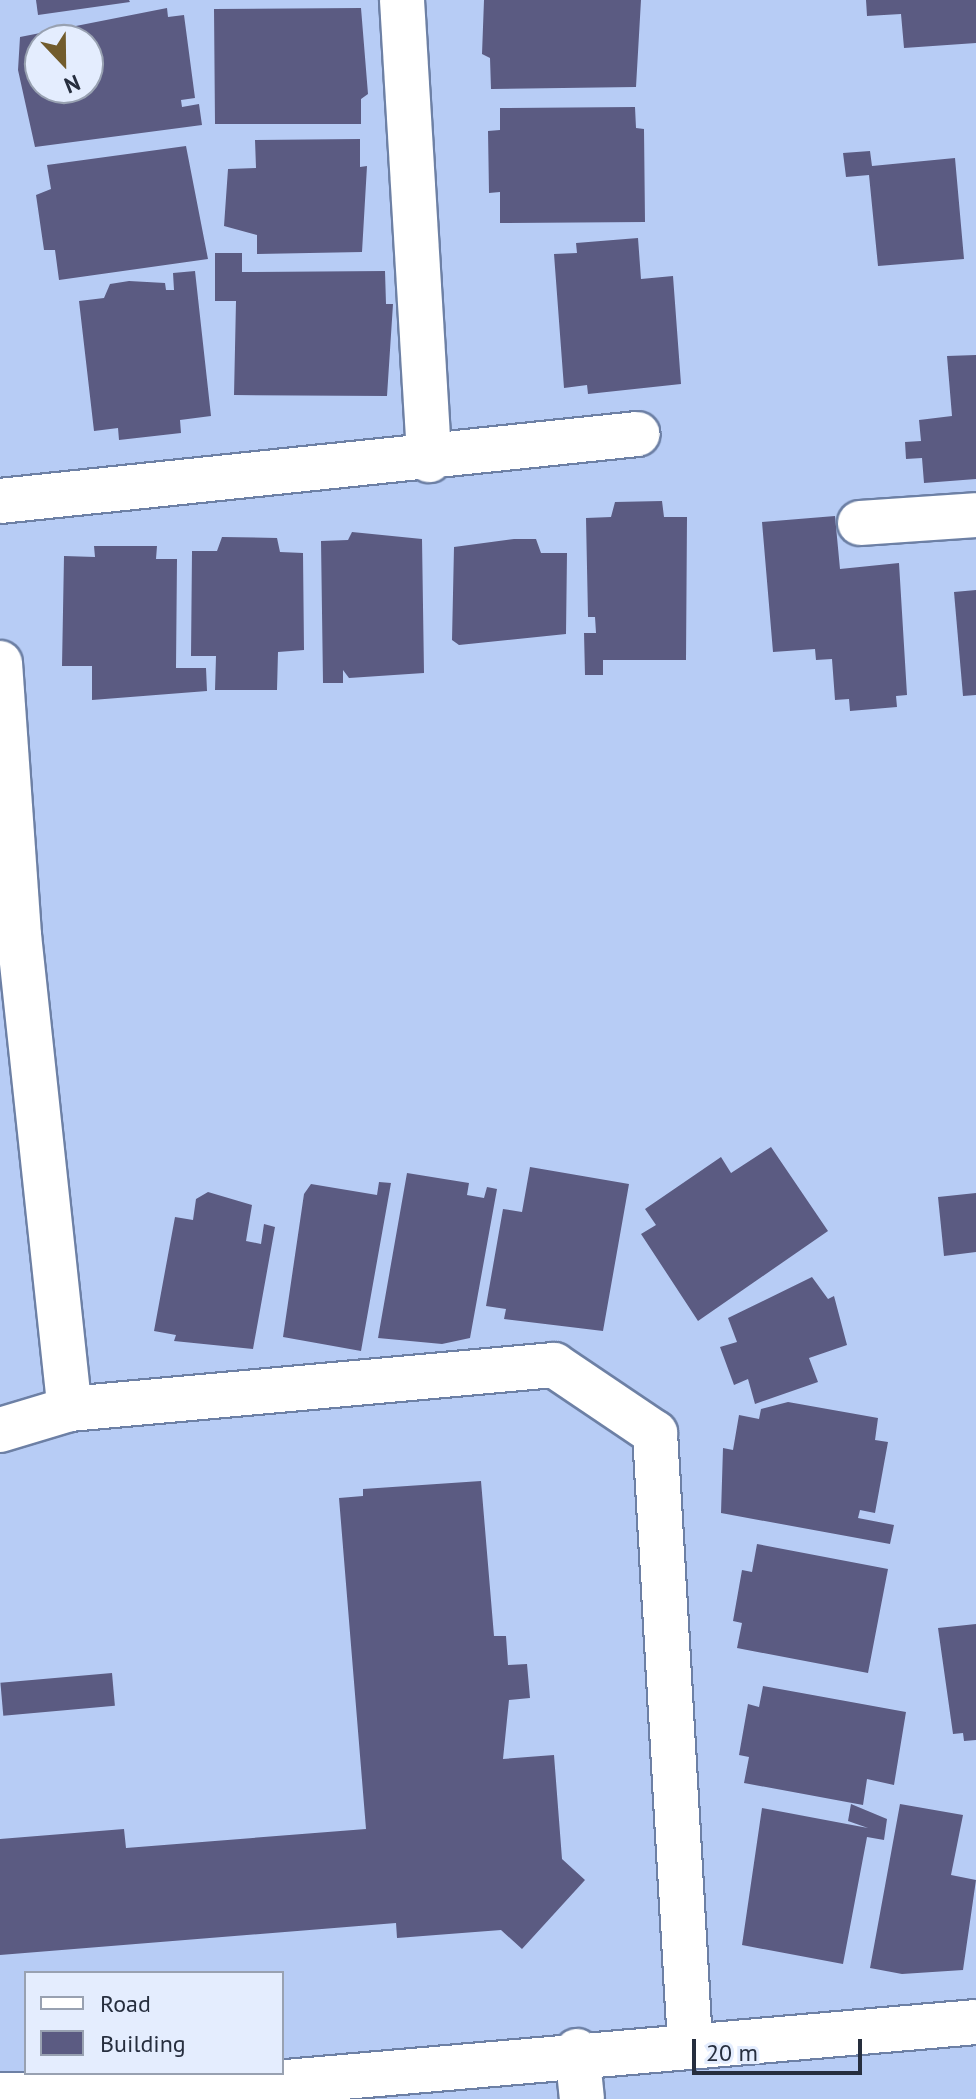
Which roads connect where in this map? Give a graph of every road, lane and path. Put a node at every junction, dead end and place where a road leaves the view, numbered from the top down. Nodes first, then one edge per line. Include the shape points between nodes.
1 (402, 0) edge
2 (637, 434) dead end
3 (429, 460) junction
4 (0, 501) edge
5 (976, 515) edge
6 (860, 523) dead end
7 (0, 663) edge
8 (10, 936) edge
9 (70, 1409) junction
10 (0, 1430) edge
11 (976, 2022) edge
12 (690, 2043) junction
13 (577, 2051) junction
14 (0, 2095) edge
15 (172, 2096) edge
16 (582, 2099) edge

1 - 3 lane
2 - 3 lane
3 - 4 lane
5 - 6 lane
7 - 8 lane
8 - 9 lane
9 - 10 lane
9 - 12 lane via 554,1365 655,1433
11 - 12 lane
12 - 13 lane
13 - 15 lane
13 - 16 lane
14 - 15 lane

